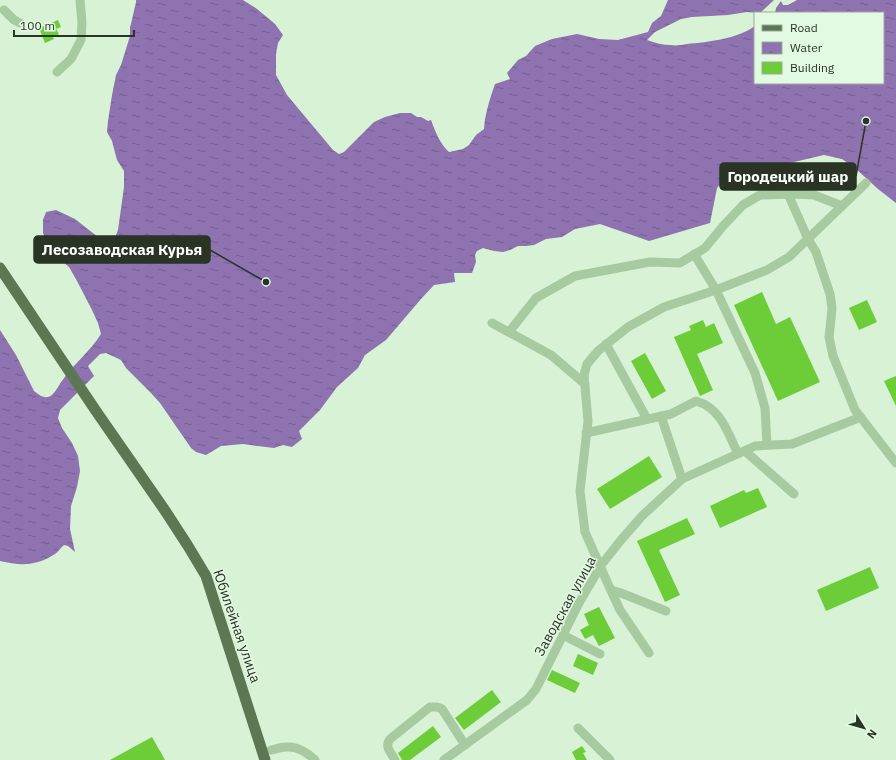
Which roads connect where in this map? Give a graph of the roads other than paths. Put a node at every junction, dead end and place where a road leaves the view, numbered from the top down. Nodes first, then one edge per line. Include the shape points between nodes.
1 (2, 0) edge
2 (80, 0) edge
3 (2, 11) edge
4 (20, 23) dead end
5 (57, 72) dead end
6 (866, 183) dead end
7 (788, 194) junction
8 (842, 206) junction
9 (808, 239) junction
10 (694, 254) junction
11 (0, 268) edge
12 (716, 290) junction
13 (492, 323) dead end
14 (509, 332) junction
15 (606, 344) junction
16 (585, 384) junction
17 (661, 416) junction
18 (861, 417) junction
19 (647, 419) junction
20 (586, 433) junction
21 (767, 445) junction
22 (741, 452) junction
23 (896, 463) edge
24 (682, 479) junction
25 (794, 494) dead end
26 (601, 567) junction
27 (611, 590) junction
28 (666, 611) dead end
29 (563, 635) junction
30 (649, 653) dead end
31 (600, 654) dead end
32 (578, 728) dead end
33 (465, 745) junction
34 (271, 750) dead end
35 (265, 760) edge
36 (315, 760) edge
37 (395, 760) edge
38 (444, 760) edge
39 (610, 760) edge

1 - 3 street
2 - 5 street via 82,40 71,58
3 - 4 street
6 - 8 street
7 - 8 street via 814,195
7 - 9 street
7 - 10 street via 760,195 743,205 705,248
8 - 9 street
9 - 12 street via 789,256 767,270
9 - 18 street via 816,252 830,294 832,314 829,337 833,356
10 - 12 street
10 - 14 street via 680,263 650,262 575,276 536,298
11 - 35 main road, Юбилейная улица via 166,512 206,576
12 - 15 street via 664,307 628,327
12 - 21 street via 755,373 765,408
13 - 14 street
14 - 16 street via 551,355
15 - 16 street via 587,364
15 - 19 street
16 - 20 street via 588,421
17 - 19 street
17 - 22 street via 696,402 702,403 720,417
17 - 24 street
18 - 21 street via 792,444
18 - 23 street
19 - 20 street
20 - 26 street via 580,491 585,532
21 - 22 street, Заводская улица via 755,446
22 - 24 street, Заводская улица
22 - 25 street
24 - 26 street, Заводская улица via 642,516 620,540
26 - 27 street
26 - 29 street, Заводская улица
27 - 28 street
27 - 30 street via 620,610
29 - 31 street
29 - 33 street, Заводская улица via 536,689 527,700
32 - 39 street
33 - 37 street via 442,710 430,707 387,743
33 - 38 street, Заводская улица
34 - 36 street via 288,746 301,749

